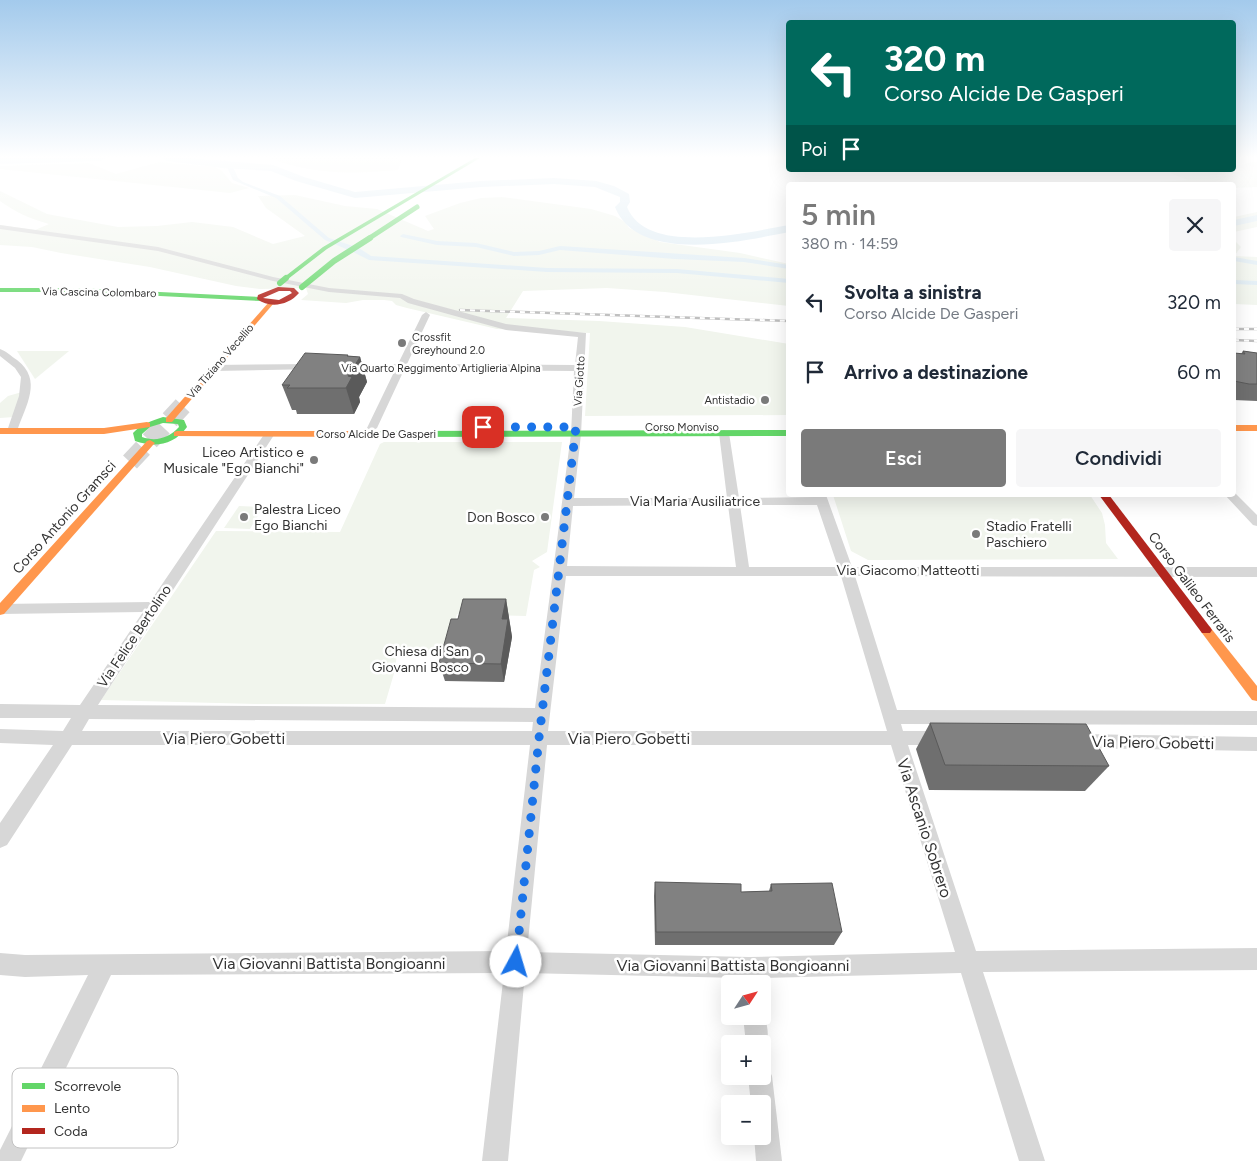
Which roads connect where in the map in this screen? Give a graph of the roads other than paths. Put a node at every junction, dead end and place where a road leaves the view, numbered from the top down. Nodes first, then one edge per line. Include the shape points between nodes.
1 (385, 212) edge
2 (390, 212) edge
3 (404, 212) edge
4 (408, 212) edge
5 (378, 223) junction
6 (0, 227) edge
7 (297, 288) junction
8 (0, 290) edge
9 (267, 296) junction
10 (426, 315) dead end
11 (0, 352) edge
12 (400, 367) junction
13 (214, 368) junction
14 (579, 368) junction
15 (169, 420) junction
16 (147, 425) junction
17 (372, 428) junction
18 (786, 428) edge
19 (1236, 428) edge
20 (1257, 428) edge
21 (104, 430) junction
22 (180, 430) junction
23 (576, 430) junction
24 (0, 431) edge
25 (12, 431) junction
26 (724, 433) junction
27 (786, 433) edge
28 (269, 434) junction
29 (1236, 434) edge
30 (1257, 434) edge
31 (137, 436) junction
32 (150, 443) junction
33 (786, 494) edge
34 (732, 497) junction
35 (1106, 497) edge
36 (1233, 497) edge
37 (821, 498) edge
38 (568, 499) junction
39 (1257, 522) edge
40 (743, 570) junction
41 (846, 570) junction
42 (1161, 570) junction
43 (559, 571) junction
44 (1257, 572) edge
45 (153, 607) junction
46 (1, 610) edge
47 (1257, 696) edge
48 (0, 711) edge
49 (84, 711) junction
50 (542, 715) junction
51 (891, 717) junction
52 (1257, 718) edge
53 (0, 736) edge
54 (67, 738) junction
55 (539, 738) junction
56 (897, 738) junction
57 (958, 739) edge
58 (1057, 740) edge
59 (1257, 744) edge
60 (0, 838) edge
61 (1257, 959) edge
62 (516, 962) junction
63 (968, 962) junction
64 (0, 964) edge
65 (105, 964) junction
66 (733, 975) edge
67 (766, 975) edge
68 (54, 1068) edge
69 (761, 1085) edge
70 (14, 1148) edge
71 (8, 1161) edge
72 (495, 1161) edge
73 (769, 1161) edge
74 (1032, 1161) edge

1 - 9 main road, Via Tiziano Vecellio via 325,248
2 - 5 main road
3 - 5 main road, bridge
4 - 7 main road, bridge
5 - 7 main road via 327,256
6 - 14 street, Via Giotto via 167,248 273,279 329,290 402,296 506,327 582,335
7 - 9 main road, Via Cascina Colombaro via 295,296 288,300
8 - 9 main road, Via Cascina Colombaro
9 - 13 main road, Via Tiziano Vecellio
10 - 12 street
11 - 25 street via 21,368 27,381
12 - 13 street, Via Quarto Reggimento Artiglieria Alpina
12 - 14 street, Via Quarto Reggimento Artiglieria Alpina
12 - 17 street
13 - 15 main road, Via Tiziano Vecellio
14 - 23 street, Via Giotto
15 - 16 main road
15 - 22 main road via 178,421
16 - 21 main road
16 - 31 main road
17 - 22 main road, Corso Alcide De Gasperi
17 - 23 main road, Corso Alcide De Gasperi
18 - 23 main road, Corso Monviso
19 - 20 main road
21 - 25 main road
21 - 31 main road via 112,434
22 - 28 main road, Corso Alcide De Gasperi
22 - 32 main road via 167,440
23 - 26 main road, Corso Monviso
23 - 28 main road, Corso Alcide De Gasperi
23 - 38 street, Via Giotto
24 - 25 main road
26 - 27 main road, Corso Monviso
26 - 34 street
28 - 45 street, Via Felice Bertolino
29 - 30 main road
31 - 32 main road via 140,441
32 - 46 main road, Corso Antonio Gramsci
33 - 34 street, Via Maria Ausiliatrice
34 - 37 street, Via Maria Ausiliatrice
34 - 38 street, Via Maria Ausiliatrice
34 - 40 street
35 - 42 main road, Corso Galileo Ferraris
36 - 39 street
37 - 41 street, Via Ascanio Sobrero
38 - 43 street, Via Giotto
40 - 41 street, Via Giacomo Matteotti
40 - 43 street, Via Giacomo Matteotti
41 - 42 street, Via Giacomo Matteotti
41 - 51 street, Via Ascanio Sobrero
42 - 44 street, Via Giacomo Matteotti
42 - 47 main road, Corso Galileo Ferraris
43 - 50 street, Via Giotto
45 - 46 street
45 - 49 street, Via Felice Bertolino
48 - 49 street, Via Piero Gobetti
49 - 50 street, Via Piero Gobetti
49 - 54 street, Via Felice Bertolino
50 - 55 street, Via Giotto
51 - 52 street, Via Piero Gobetti
51 - 56 street, Via Ascanio Sobrero
53 - 54 street, Via Piero Gobetti
54 - 55 street, Via Piero Gobetti
54 - 60 street, Via Felice Bertolino
55 - 56 street, Via Piero Gobetti
55 - 62 street, Via Giotto
56 - 57 street, Via Piero Gobetti
56 - 63 street, Via Ascanio Sobrero
58 - 59 street, Via Piero Gobetti
61 - 63 street, Via Giovanni Battista Bongioanni
62 - 65 street, Via Giovanni Battista Bongioanni
62 - 66 street, Via Giovanni Battista Bongioanni
62 - 72 street, Via Giotto
63 - 67 street, Via Giovanni Battista Bongioanni
63 - 74 street, Via Ascanio Sobrero
64 - 65 street, Via Giovanni Battista Bongioanni
65 - 68 street
69 - 73 street
70 - 71 street

